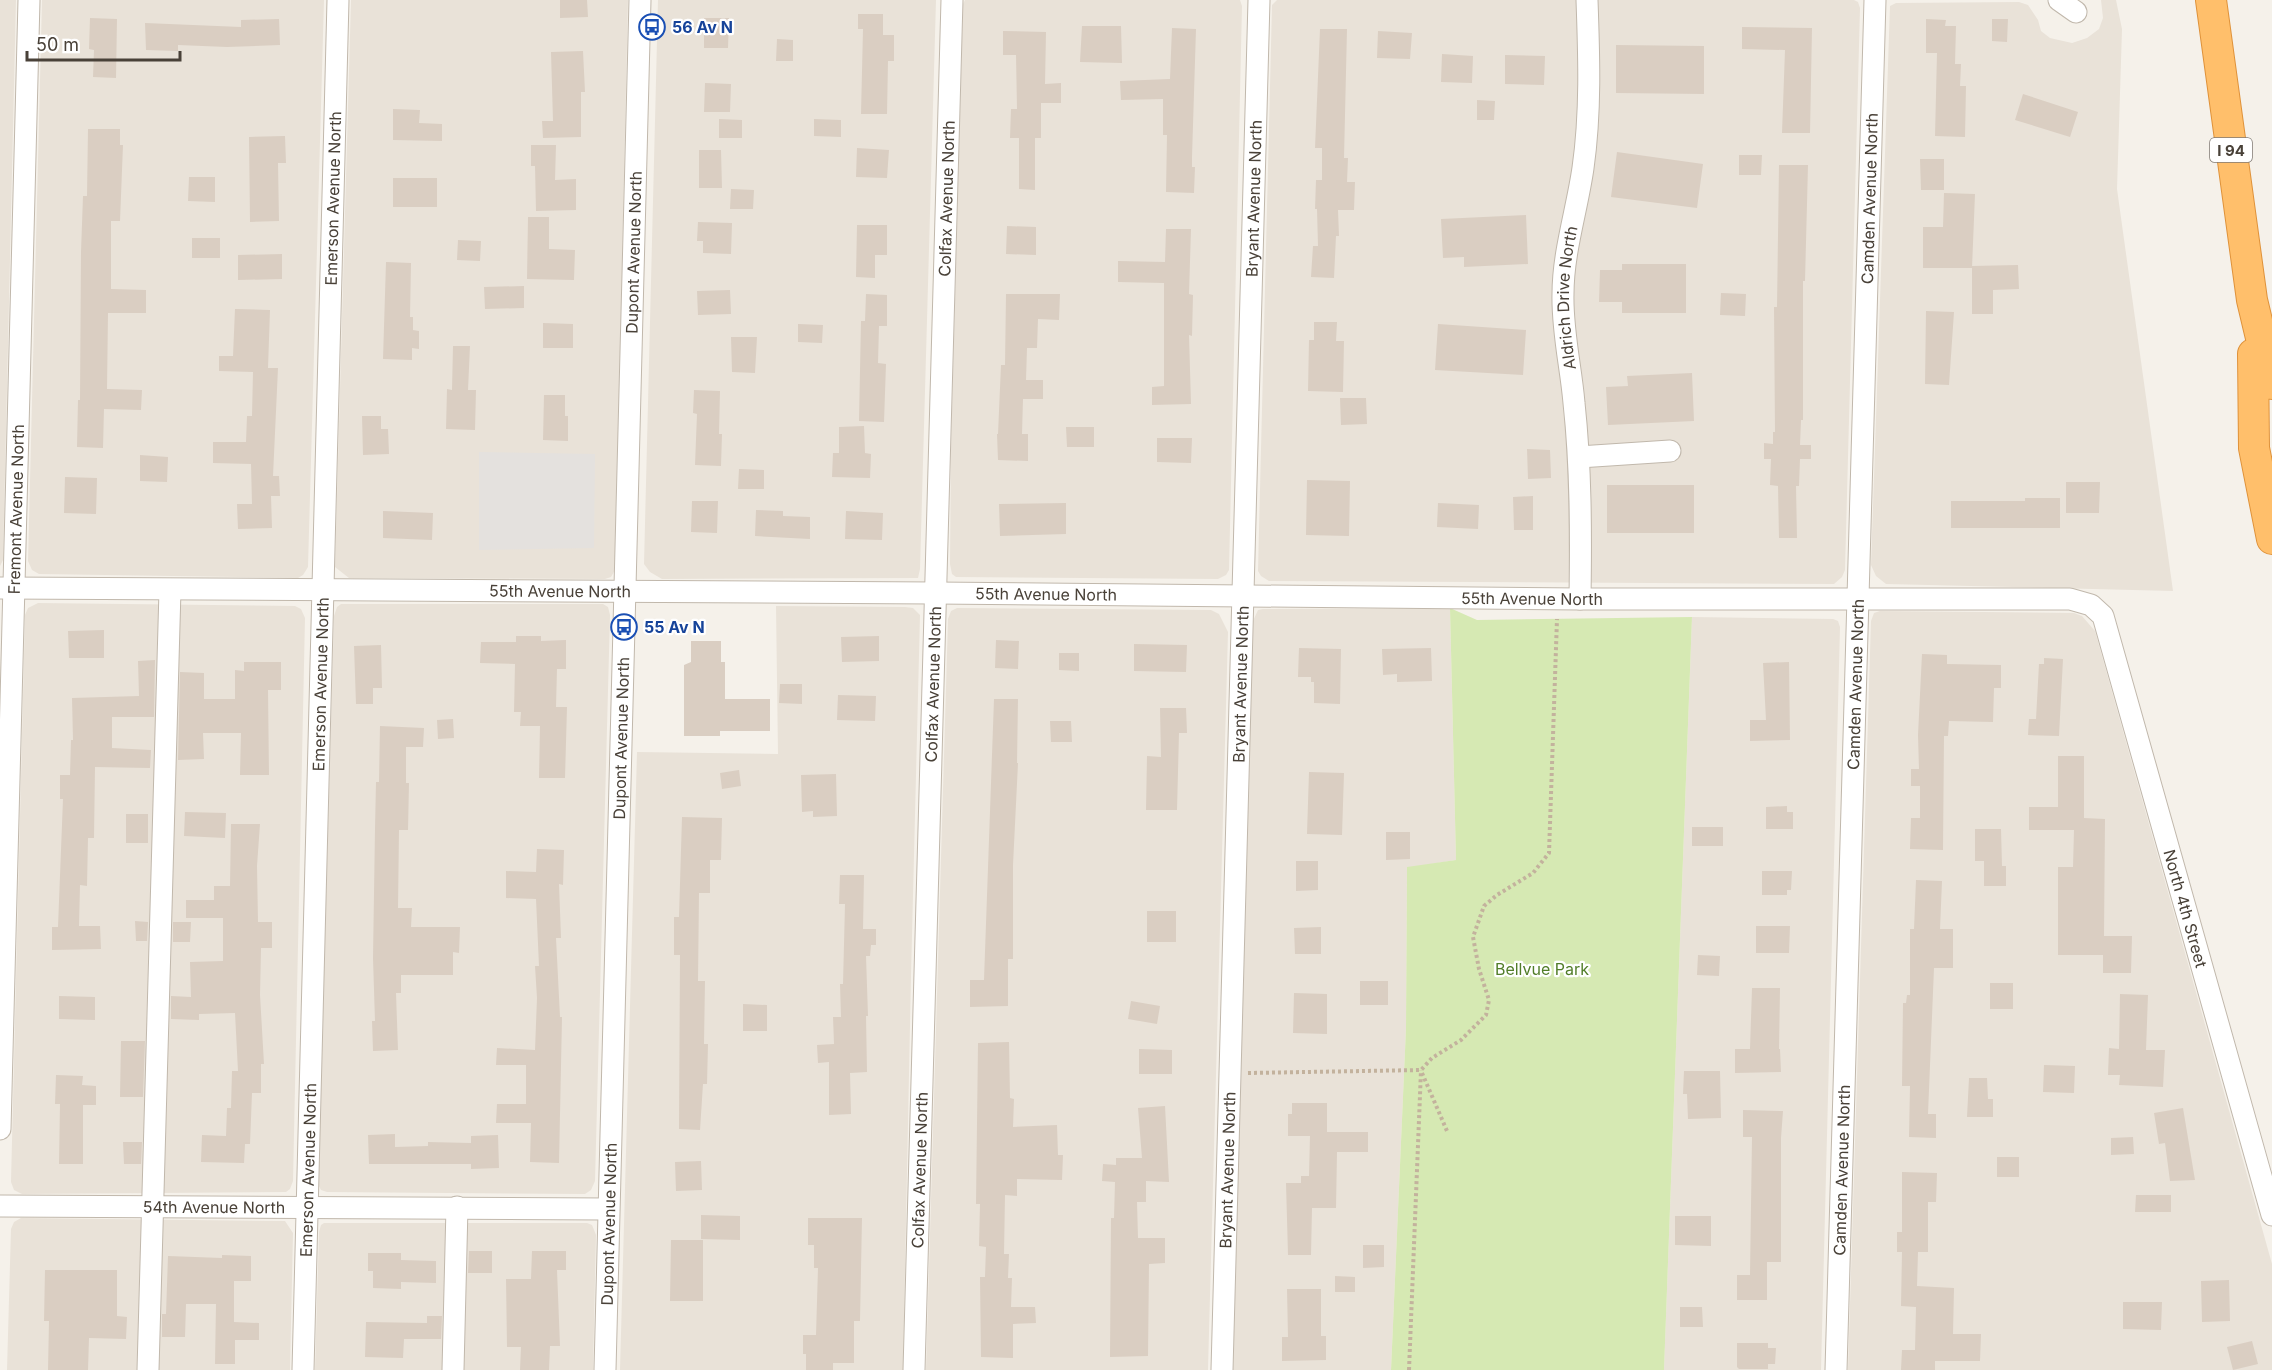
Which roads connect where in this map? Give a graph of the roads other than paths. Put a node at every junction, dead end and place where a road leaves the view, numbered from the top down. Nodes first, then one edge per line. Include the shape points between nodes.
1 (29, 0) edge
2 (338, 0) edge
3 (640, 0) edge
4 (952, 0) edge
5 (1259, 0) edge
6 (1587, 0) edge
7 (1875, 0) edge
8 (2211, 0) edge
9 (2252, 300) junction
10 (2272, 384) edge
11 (1670, 451) dead end
12 (1579, 457) junction
13 (2272, 539) edge
14 (8, 588) edge
15 (170, 590) junction
16 (323, 591) junction
17 (625, 592) junction
18 (935, 593) junction
19 (1243, 596) junction
20 (1859, 598) junction
21 (1580, 599) junction
22 (2091, 605) joint
23 (0, 1129) edge
24 (0, 1206) edge
25 (152, 1206) junction
26 (307, 1206) junction
27 (457, 1207) junction
28 (609, 1209) junction
29 (2272, 1215) edge
30 (147, 1370) edge
31 (303, 1370) edge
32 (453, 1370) edge
33 (605, 1370) edge
34 (914, 1370) edge
35 (1222, 1370) edge
36 (1836, 1370) edge

1 - 14 street, Fremont Avenue North
2 - 16 street, Emerson Avenue North
3 - 17 street, Dupont Avenue North
4 - 18 street, Colfax Avenue North
5 - 19 street, Bryant Avenue North
6 - 12 street, Aldrich Drive North via 1588,119 1563,293
7 - 20 street, Camden Avenue North
8 - 9 highway, I 94
9 - 10 highway, I 94
9 - 13 highway via 2254,448
11 - 12 street
12 - 21 street, Aldrich Drive North
14 - 15 street, 55th Avenue North
14 - 23 street, Fremont Avenue North
15 - 16 street, 55th Avenue North
15 - 25 street
16 - 17 street, 55th Avenue North
16 - 26 street, Emerson Avenue North
17 - 18 street, 55th Avenue North
17 - 28 street, Dupont Avenue North
18 - 19 street, 55th Avenue North
18 - 34 street, Colfax Avenue North
19 - 21 street, 55th Avenue North
19 - 35 street, Bryant Avenue North
20 - 21 street, 55th Avenue North
20 - 22 street, 55th Avenue North via 2070,599
20 - 36 street, Camden Avenue North
22 - 29 street, North 4th Street via 2103,616
24 - 25 street, 54th Avenue North
25 - 26 street, 54th Avenue North
25 - 30 street
26 - 27 street, 54th Avenue North
26 - 31 street, Emerson Avenue North
27 - 28 street, 54th Avenue North
27 - 32 street
28 - 33 street, Dupont Avenue North

